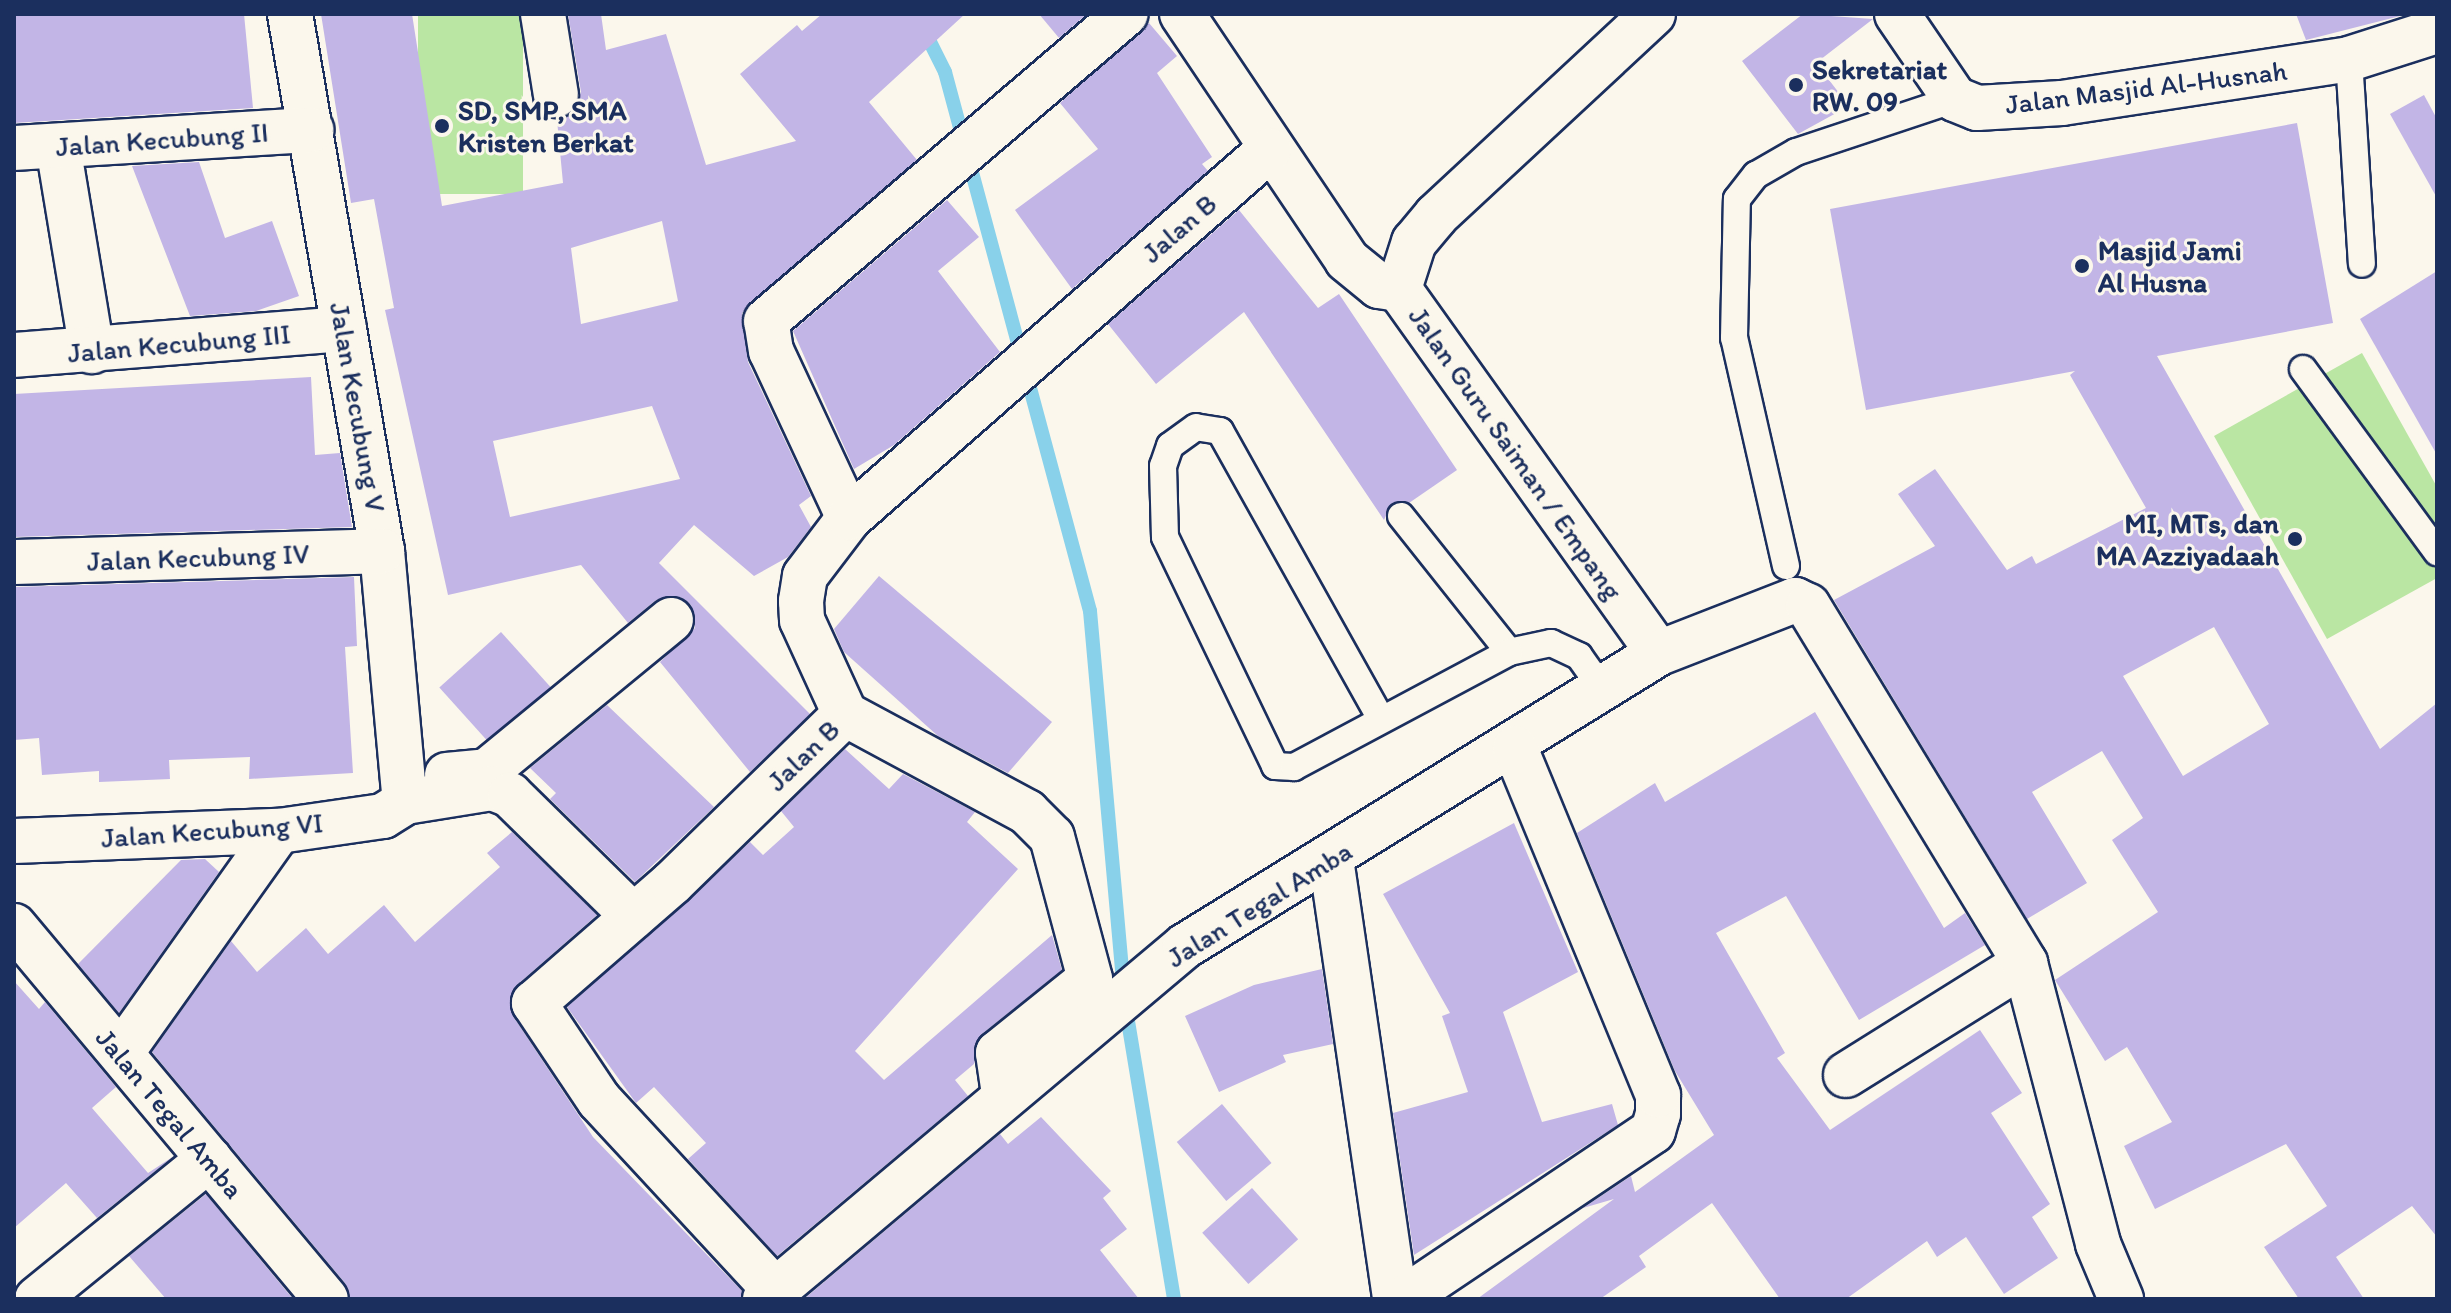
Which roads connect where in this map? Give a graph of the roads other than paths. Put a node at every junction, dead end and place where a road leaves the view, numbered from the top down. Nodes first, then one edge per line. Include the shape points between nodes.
1 (290, 14) edge
2 (543, 14) edge
3 (1126, 14) edge
4 (1182, 14) edge
5 (1653, 14) edge
6 (1897, 14) edge
7 (2437, 31) edge
8 (2349, 59) junction
9 (556, 95) dead end
10 (1955, 99) junction
11 (311, 130) junction
12 (58, 146) junction
13 (14, 148) edge
14 (1269, 150) junction
15 (2362, 264) dead end
16 (1399, 289) junction
17 (344, 329) junction
18 (92, 351) junction
19 (14, 355) edge
20 (2303, 369) dead end
21 (1401, 516) dead end
22 (849, 518) junction
23 (382, 551) junction
24 (2437, 552) edge
25 (14, 562) edge
26 (1786, 566) dead end
27 (671, 620) dead end
28 (1509, 652) junction
29 (1630, 672) junction
30 (845, 714) junction
31 (1381, 719) junction
32 (1515, 748) junction
33 (407, 790) junction
34 (279, 831) junction
35 (14, 841) edge
36 (1331, 859) junction
37 (633, 916) junction
38 (14, 926) edge
39 (2025, 963) junction
40 (121, 1053) junction
41 (1846, 1075) dead end
42 (1004, 1094) junction
43 (209, 1159) junction
44 (770, 1294) edge
45 (37, 1299) edge
46 (326, 1299) edge
47 (1395, 1299) edge
48 (1403, 1299) edge
49 (2121, 1299) edge

1 - 11 street, Jalan Kecubung V
2 - 9 street
3 - 22 street via 766,321 771,351
4 - 14 street
5 - 16 street, Jalan Guru Saiman / Empang via 1436,216 1414,242
6 - 10 street
7 - 8 street, Jalan Masjid Al-Husnah
8 - 10 street, Jalan Masjid Al-Husnah via 2062,103 1977,108
8 - 15 lane
10 - 26 lane via 1796,152 1756,175 1737,199 1734,338
11 - 12 street, Jalan Kecubung II
11 - 17 street, Jalan Kecubung V
12 - 13 street, Jalan Kecubung II
12 - 18 street
14 - 16 street via 1347,260 1379,286
14 - 22 street, Jalan B
16 - 29 street, Jalan Guru Saiman / Empang
17 - 18 street, Jalan Kecubung III
17 - 23 street, Jalan Kecubung V
18 - 19 street, Jalan Kecubung III
20 - 24 lane
21 - 28 lane
22 - 30 street, Jalan B via 805,576 801,601 802,620
23 - 25 street, Jalan Kecubung IV
23 - 33 street, Jalan Kecubung V
27 - 33 street via 487,771
28 - 29 lane via 1551,643
28 - 31 lane
29 - 32 street, Jalan Tegal Amba
29 - 39 street, Jalan Tegal Amba via 1782,602 1808,606
30 - 37 street, Jalan B
30 - 42 street via 1027,812 1052,837 1090,979 998,1053
31 - 31 lane via 1294,767 1275,766 1262,751 1165,537 1163,466 1170,446 1196,427 1220,431
32 - 36 street, Jalan Tegal Amba
32 - 48 street via 1658,1095 1658,1114 1653,1131
33 - 34 street, Jalan Kecubung VI via 383,816
33 - 37 street via 502,791
34 - 35 street, Jalan Kecubung VI
34 - 40 street
36 - 42 street, Jalan Tegal Amba via 1185,946
36 - 47 street
37 - 44 street, Jalan B via 538,995 534,1011 599,1100
38 - 40 street, Jalan Tegal Amba
39 - 41 street
39 - 49 street via 2098,1244
40 - 43 street, Jalan Tegal Amba
42 - 44 street, Jalan Tegal Amba
43 - 45 street
43 - 46 street, Jalan Tegal Amba

